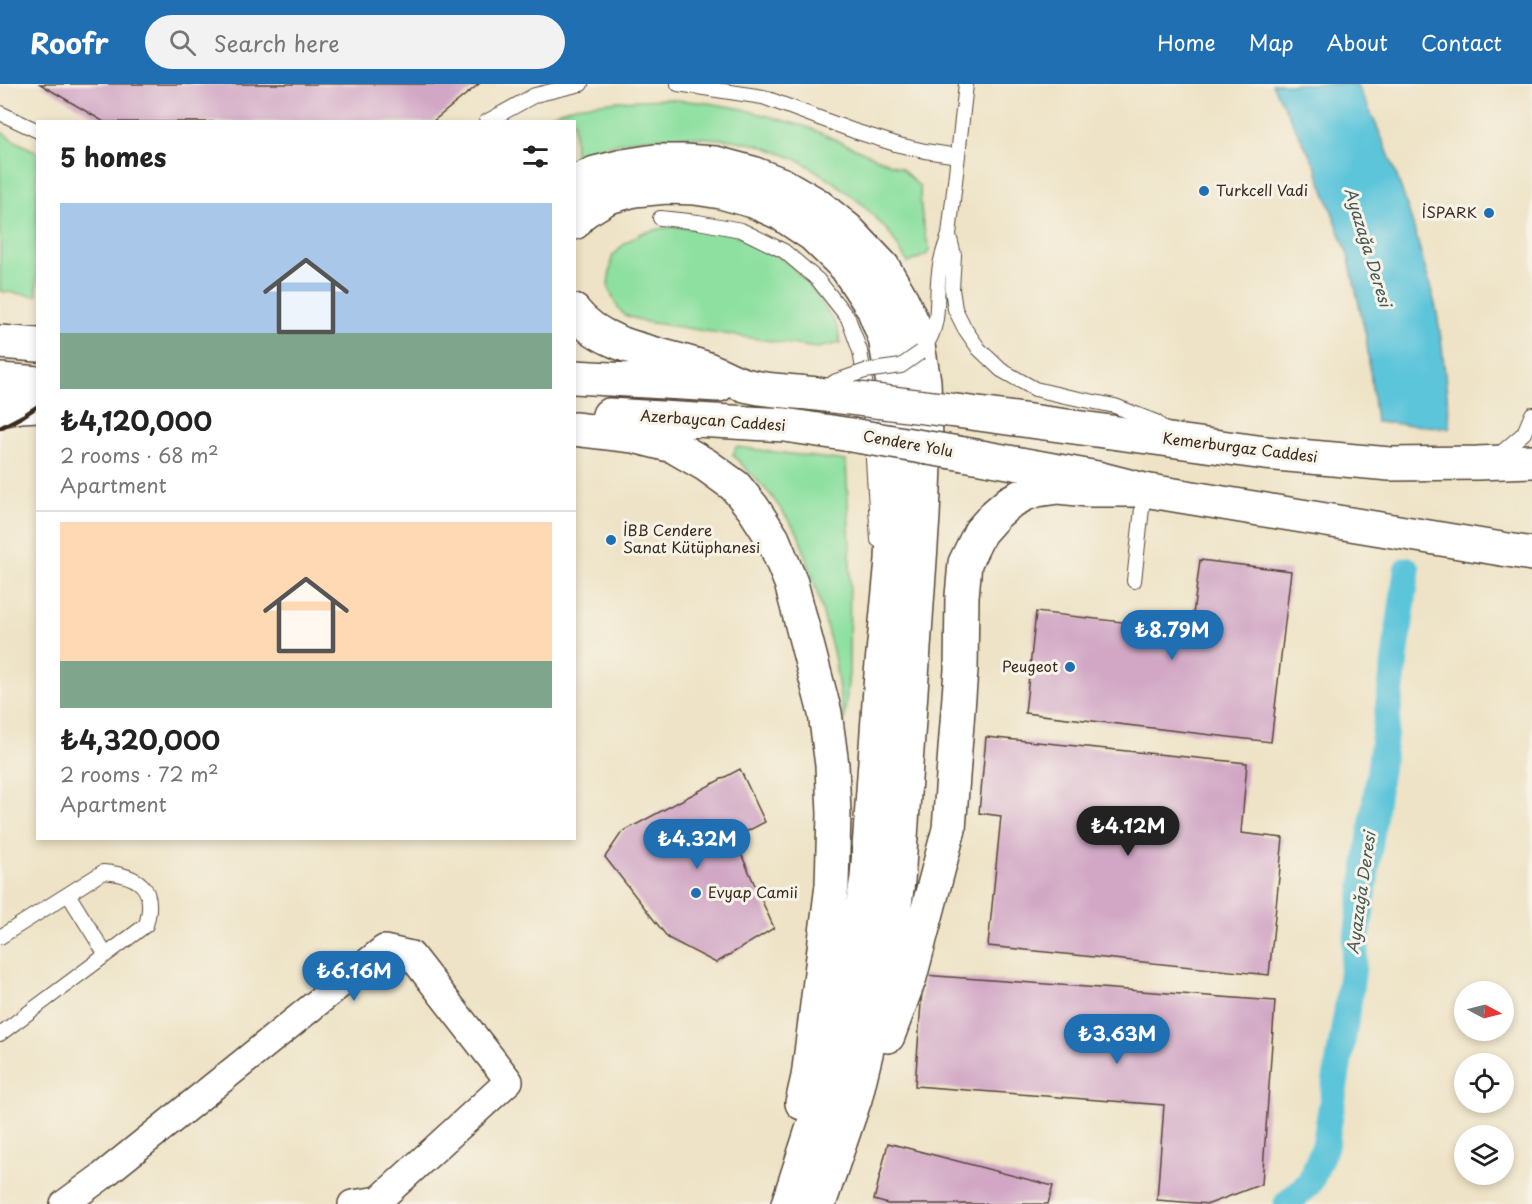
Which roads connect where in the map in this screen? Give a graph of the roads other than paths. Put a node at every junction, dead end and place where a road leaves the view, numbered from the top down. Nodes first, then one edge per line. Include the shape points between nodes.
1 (581, 84) edge
2 (678, 84) edge
3 (966, 84) edge
4 (0, 113) edge
5 (490, 120) edge
6 (36, 130) edge
7 (958, 156) junction
8 (576, 182) edge
9 (660, 218) dead end
10 (576, 221) edge
11 (949, 235) junction
12 (576, 313) edge
13 (0, 342) edge
14 (36, 345) edge
15 (576, 377) edge
16 (0, 380) edge
17 (36, 383) edge
18 (748, 386) junction
19 (818, 394) junction
20 (36, 405) edge
21 (0, 410) edge
22 (576, 413) edge
23 (1532, 414) edge
24 (576, 429) edge
25 (851, 435) joint
26 (1180, 442) junction
27 (1532, 461) edge
28 (1477, 464) junction
29 (1144, 490) junction
30 (1532, 554) edge
31 (1134, 581) dead end
32 (881, 674) junction
33 (68, 894) junction
34 (0, 937) edge
35 (106, 955) junction
36 (0, 1034) edge
37 (855, 1099) junction
38 (64, 1204) edge
39 (352, 1204) edge
40 (783, 1204) edge
41 (788, 1204) edge
42 (819, 1204) edge

1 - 5 lane via 535,95
2 - 7 lane via 762,96 899,145
3 - 7 lane
4 - 6 lane
7 - 11 lane
8 - 37 main road via 623,166 684,161 734,168 783,185 816,204 883,267 915,328 924,381 925,461 898,881 879,1000
9 - 32 lane via 741,230 784,251 818,280 848,318 860,351 870,411
10 - 32 main road via 608,197 634,190 704,189 753,201 780,213 813,235 846,267 873,308 885,338 894,389 896,482
11 - 19 lane, bridge via 939,273 936,321 921,352 901,366 865,371 836,381
11 - 26 lane via 954,255 955,309 979,349 1001,370 1035,389 1115,406 1156,422
12 - 18 main road via 604,336
13 - 14 main road
15 - 18 main road
16 - 17 main road
18 - 19 main road, Kemerburgaz Caddesi
19 - 26 main road, Kemerburgaz Caddesi, bridge
20 - 21 main road
22 - 25 main road, Azerbaycan Caddesi via 784,425
23 - 28 lane via 1524,433 1502,452
24 - 40 main road via 634,436 673,446 735,486 773,539 791,584 811,656 832,765 832,885 808,1077
25 - 29 main road, Cendere Yolu, bridge via 1056,470
26 - 28 main road, Kemerburgaz Caddesi via 1390,464
27 - 28 main road, Kemerburgaz Caddesi
29 - 30 main road
29 - 31 lane
29 - 37 main road via 1058,488 1025,494 1010,502 980,532 965,563 949,829 910,977 888,1036
32 - 41 main road via 867,878 849,992 832,1065
33 - 34 lane
33 - 35 lane
33 - 35 lane via 103,872 132,878 145,887 150,898 146,926
35 - 36 lane
37 - 42 main road
38 - 39 street via 384,949 411,955 509,1081 379,1200

